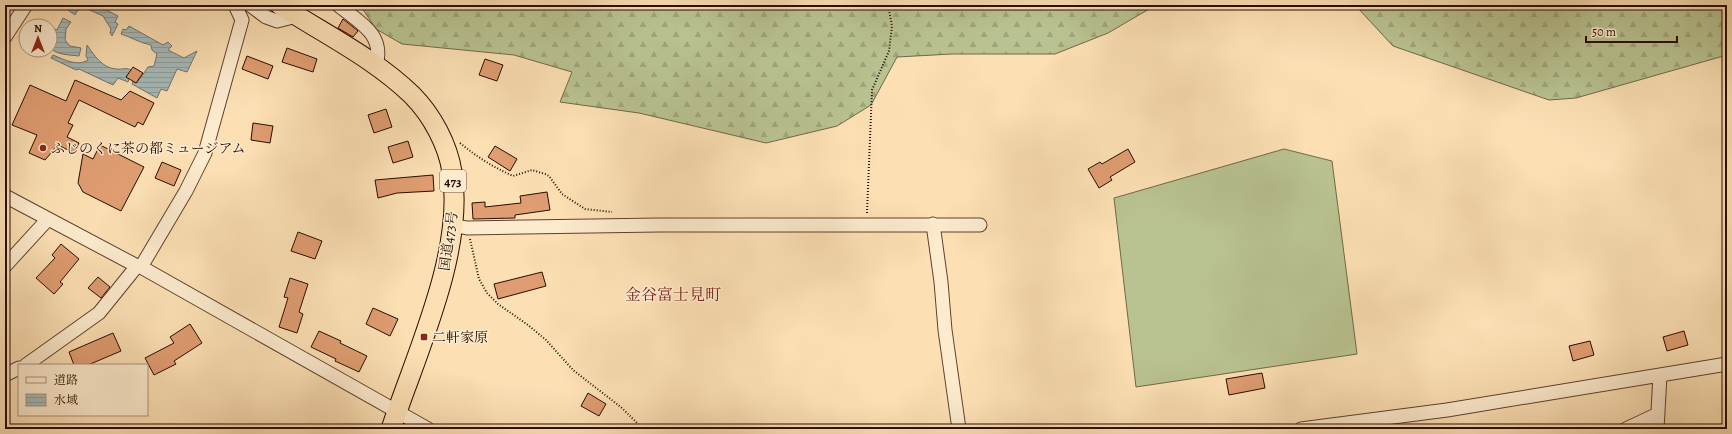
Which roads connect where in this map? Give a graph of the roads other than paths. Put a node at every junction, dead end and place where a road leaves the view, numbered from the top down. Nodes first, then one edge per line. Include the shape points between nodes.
1 (26, 5) edge
2 (235, 5) edge
3 (250, 5) edge
4 (280, 5) edge
5 (338, 5) edge
6 (297, 16) junction
7 (5, 37) edge
8 (376, 66) junction
9 (5, 196) edge
10 (48, 219) junction
11 (933, 224) junction
12 (980, 225) dead end
13 (460, 227) junction
14 (5, 266) edge
15 (139, 266) junction
16 (27, 364) edge
17 (1727, 364) edge
18 (18, 368) edge
19 (5, 375) edge
20 (1660, 375) junction
21 (1658, 414) junction
22 (394, 420) edge
23 (428, 429) edge
24 (959, 429) edge
25 (1301, 429) edge
26 (1626, 429) edge
27 (1657, 429) edge

1 - 7 street
2 - 15 street via 242,20 205,153 186,191
3 - 6 street via 266,17 277,21
4 - 6 highway, 国道473号 / 473
5 - 8 street via 370,30 379,48
6 - 8 highway, 国道473号 / 473
8 - 13 highway, 国道473号 / 473 via 412,96 430,118 444,142 452,172
9 - 10 street
10 - 14 street
10 - 15 street
11 - 12 street
11 - 13 street
11 - 24 street
13 - 22 highway, 国道473号 / 473
15 - 16 street via 99,313
15 - 22 street
17 - 20 street
18 - 19 street
20 - 21 street
20 - 25 street via 1454,409
21 - 26 street
21 - 27 street
22 - 23 street

